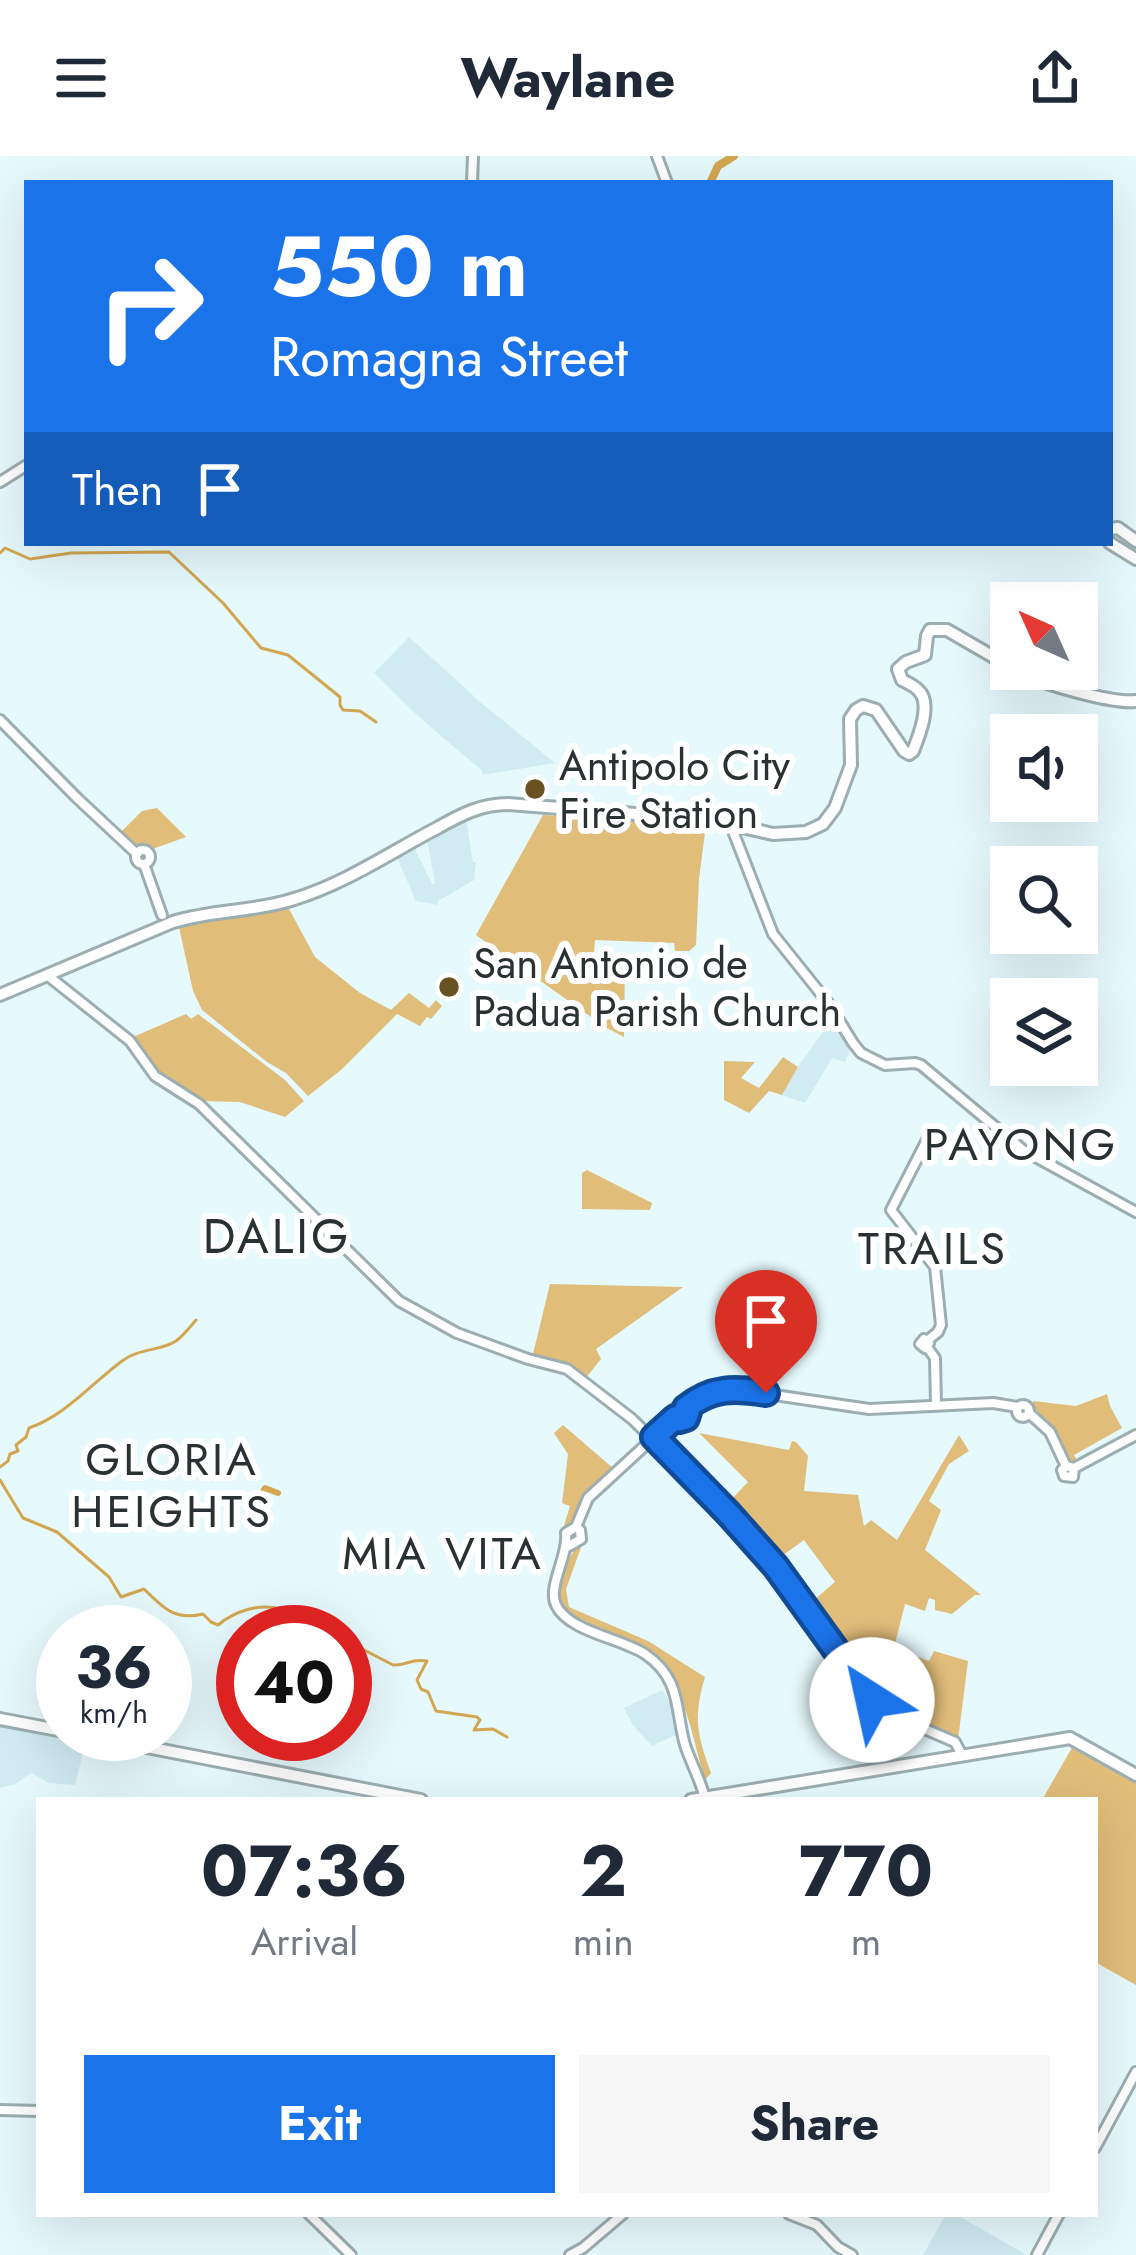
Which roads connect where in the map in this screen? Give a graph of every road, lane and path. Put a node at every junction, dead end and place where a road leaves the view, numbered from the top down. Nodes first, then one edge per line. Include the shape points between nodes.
1 (990, 655) edge
2 (1074, 690) edge
3 (1136, 700) edge
4 (0, 719) edge
5 (730, 824) junction
6 (165, 921) junction
7 (47, 975) junction
8 (0, 995) edge
9 (929, 1136) dead end
10 (1136, 1212) edge
11 (937, 1405) junction
12 (1136, 1435) edge
13 (654, 1437) junction
14 (0, 1719) edge
15 (36, 1726) edge
16 (962, 1755) junction
17 (192, 1756) edge
18 (1136, 1775) edge
19 (406, 1797) edge
20 (697, 1797) edge
21 (709, 1797) edge
22 (1136, 2072) edge
23 (0, 2110) edge
24 (36, 2111) edge
25 (1098, 2142) edge
26 (312, 2217) edge
27 (619, 2217) edge
28 (798, 2217) edge
29 (1057, 2217) edge
30 (351, 2255) edge
31 (570, 2255) edge
32 (852, 2255) edge
33 (1037, 2255) edge

1 - 5 main road via 947,630 930,630 925,655 898,669 924,698 914,751 904,751 876,710 860,707 850,719 850,771 826,821 790,835
2 - 3 main road
4 - 6 street via 137,854 147,853
5 - 6 main road via 482,806 302,896
5 - 10 street via 773,934 861,1053 886,1065 921,1065 1022,1150
6 - 7 main road
7 - 8 main road
7 - 13 street via 121,1032 155,1076 199,1104 399,1301 457,1333 567,1369
9 - 11 street via 891,1210 935,1267 941,1325 927,1344
11 - 12 street via 1027,1405 1071,1467
11 - 13 street via 869,1408 727,1388 676,1407
13 - 16 street via 776,1567 872,1700 955,1742
13 - 20 street via 588,1498 576,1526 581,1539 568,1546 553,1592 558,1609 583,1627 661,1669 677,1700
14 - 15 main road
16 - 18 main road via 1070,1738
16 - 21 main road
17 - 19 main road
22 - 25 street
23 - 24 street
26 - 30 street
27 - 31 street
28 - 32 street
29 - 33 street

